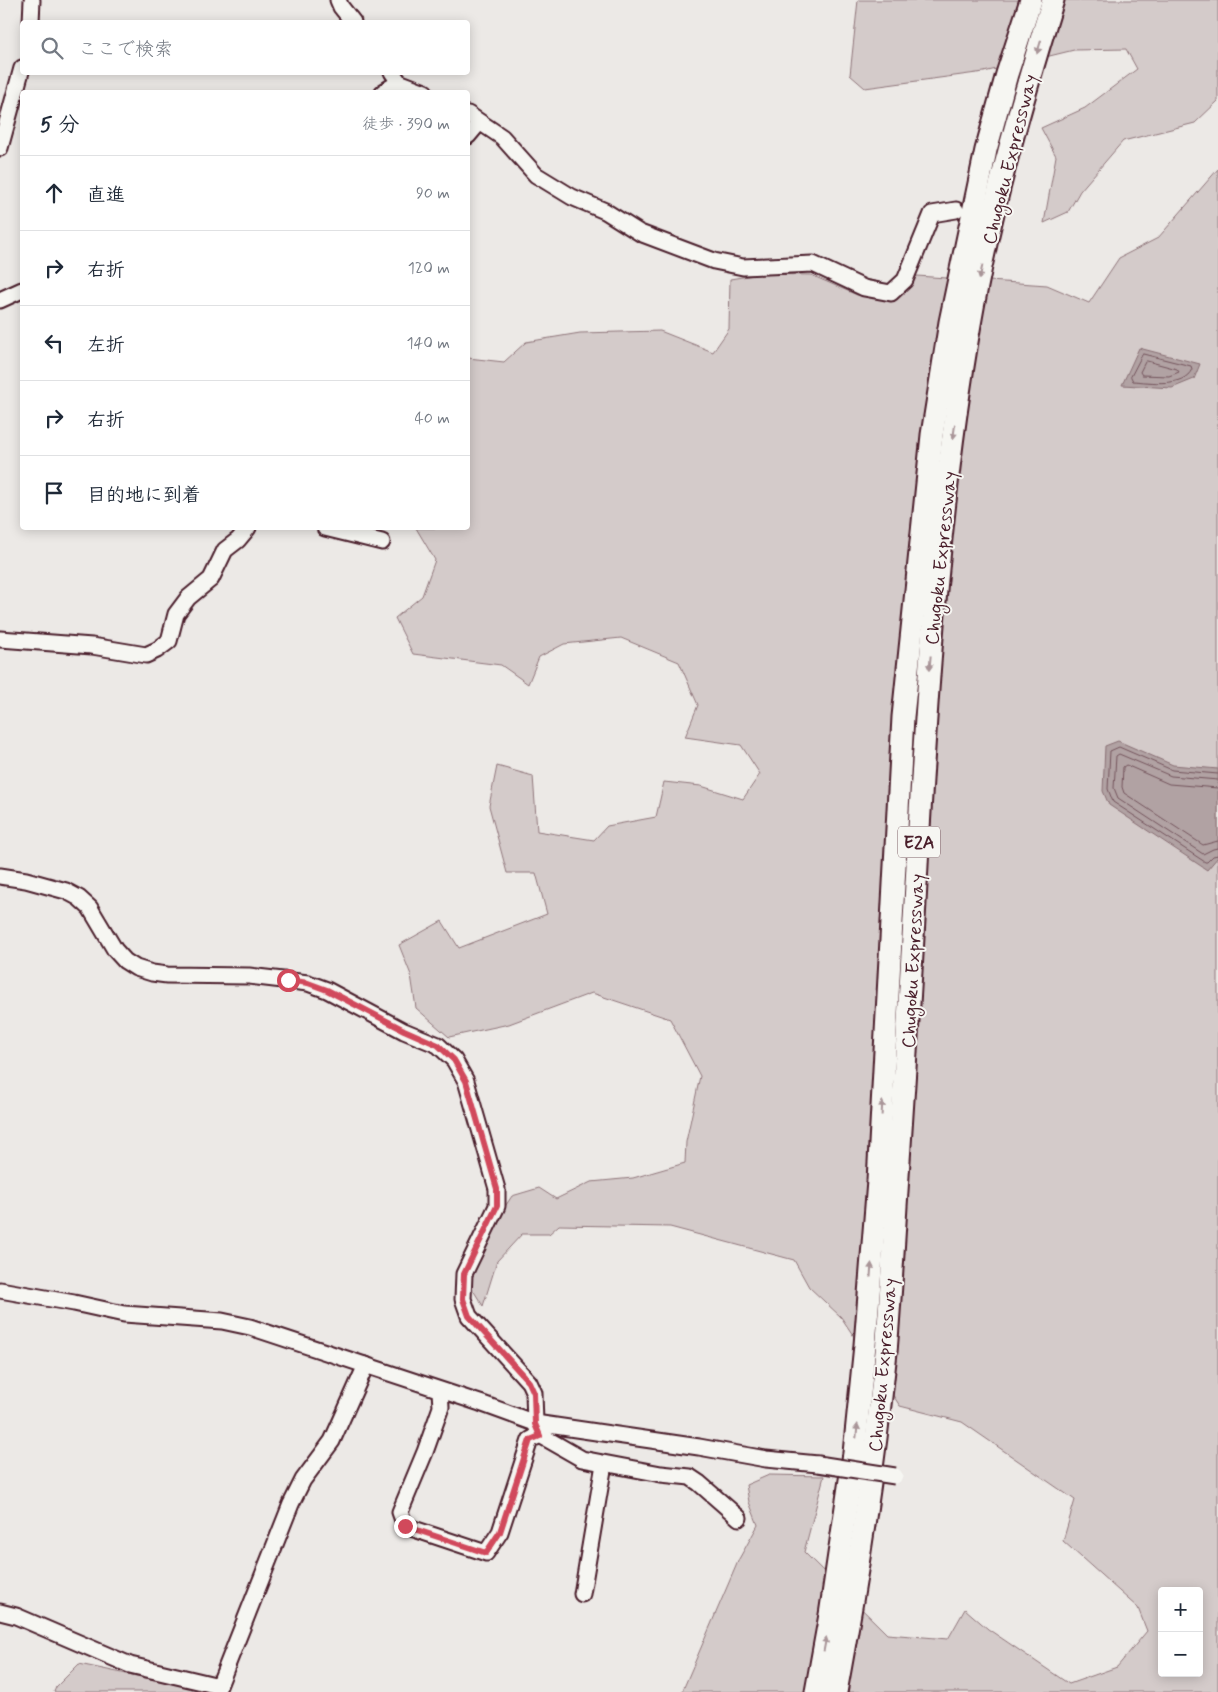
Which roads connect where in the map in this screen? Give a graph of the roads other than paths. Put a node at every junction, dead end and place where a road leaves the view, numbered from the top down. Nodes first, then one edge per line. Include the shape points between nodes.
1 (32, 0) edge
2 (338, 0) edge
3 (1031, 0) edge
4 (1053, 0) edge
5 (31, 20) edge
6 (351, 20) edge
7 (20, 75) edge
8 (396, 77) edge
9 (384, 90) edge
10 (421, 90) edge
11 (473, 118) edge
12 (0, 148) edge
13 (956, 210) dead end
14 (20, 291) edge
15 (0, 300) edge
16 (236, 530) edge
17 (246, 530) edge
18 (333, 530) edge
19 (382, 542) dead end
20 (225, 550) junction
21 (0, 639) edge
22 (0, 876) edge
23 (0, 1290) edge
24 (366, 1365) junction
25 (440, 1390) junction
26 (537, 1430) junction
27 (604, 1464) junction
28 (895, 1476) dead end
29 (739, 1518) dead end
30 (582, 1594) dead end
31 (0, 1612) edge
32 (816, 1692) edge
33 (836, 1692) edge

1 - 5 street
2 - 6 street
32 -> 3 highway, Chugoku Expressway / E2A via 854,1453 866,1345 903,717 932,435 950,322 986,150
4 -> 33 highway, Chugoku Expressway / E2A via 1007,156 987,240 970,324 954,435 924,724 910,999 886,1348 872,1466
7 - 12 street
8 - 9 street
8 - 10 street
11 - 13 street via 502,137 536,175 572,197 605,211 640,233 714,262 743,267 813,264 864,288 891,293 906,280 932,214
14 - 15 street
16 - 20 street
17 - 20 street
18 - 19 street
20 - 21 street via 211,579 188,598 176,614 169,641 146,655 92,646
22 - 26 street via 66,891 79,898 90,908 115,950 125,962 136,968 167,975 249,976 308,983 438,1045 454,1060 466,1081 497,1189 497,1206 464,1274 463,1299 469,1316 529,1382 534,1393
23 - 24 street via 124,1314 222,1321
24 - 25 street
24 - 31 street via 332,1441 303,1480 291,1504 219,1686 130,1665
25 - 26 street via 480,1403
25 - 26 street via 441,1407 400,1512 405,1526 486,1553 500,1532 530,1440
26 - 27 street via 582,1459
26 - 28 street, bridge via 699,1447
27 - 29 street via 690,1477
27 - 30 street

